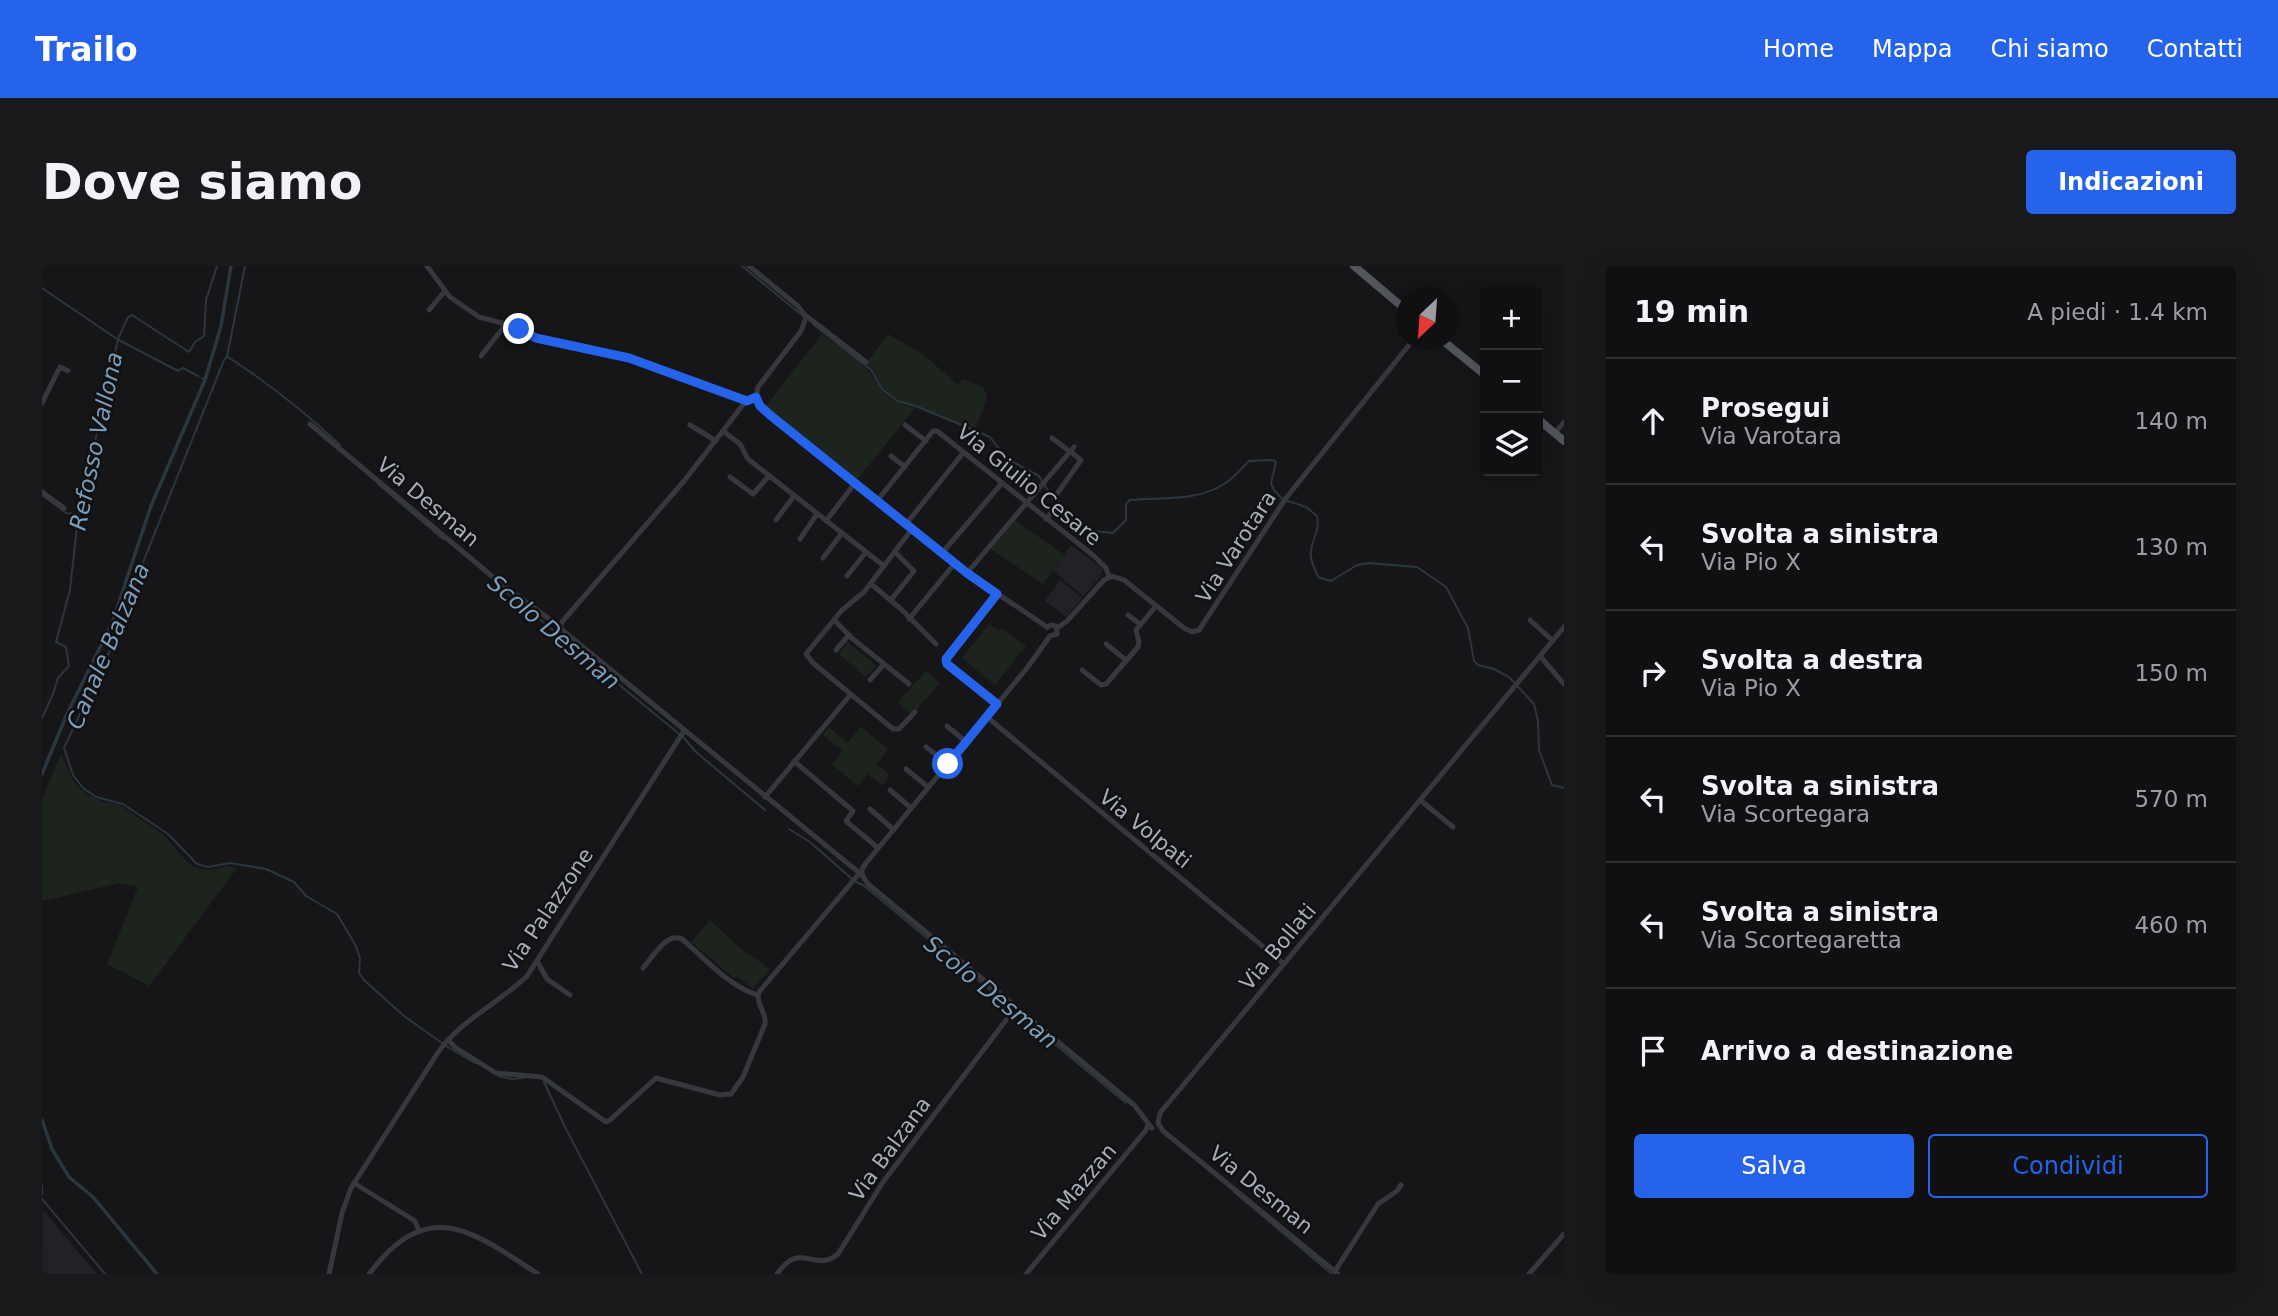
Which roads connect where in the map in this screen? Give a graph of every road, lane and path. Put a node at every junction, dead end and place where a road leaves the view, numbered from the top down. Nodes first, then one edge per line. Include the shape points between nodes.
1 (435, 266) edge
2 (749, 266) edge
3 (1359, 266) edge
4 (428, 269) edge
5 (444, 291) junction
6 (1396, 301) edge
7 (429, 310) dead end
8 (805, 318) junction
9 (506, 324) junction
10 (1405, 350) edge
11 (1454, 350) edge
12 (481, 356) dead end
13 (866, 362) dead end
14 (68, 371) dead end
15 (1480, 371) edge
16 (756, 397) junction
17 (747, 401) junction
18 (42, 404) edge
19 (1564, 422) edge
20 (1543, 423) edge
21 (310, 424) dead end
22 (690, 425) dead end
23 (905, 425) dead end
24 (723, 431) junction
25 (1555, 433) junction
26 (1052, 438) dead end
27 (716, 441) junction
28 (926, 441) junction
29 (1564, 441) edge
30 (1072, 450) junction
31 (964, 453) junction
32 (891, 456) dead end
33 (905, 467) junction
34 (769, 476) junction
35 (730, 477) dead end
36 (855, 483) junction
37 (1002, 483) junction
38 (42, 492) edge
39 (794, 496) junction
40 (877, 501) junction
41 (1027, 503) junction
42 (64, 508) dead end
43 (817, 514) junction
44 (1046, 519) junction
45 (776, 520) dead end
46 (826, 521) junction
47 (906, 524) junction
48 (912, 529) junction
49 (842, 533) junction
50 (800, 539) dead end
51 (866, 552) junction
52 (895, 552) junction
53 (942, 553) junction
54 (822, 558) dead end
55 (955, 564) junction
56 (884, 566) junction
57 (967, 573) junction
58 (847, 576) dead end
59 (1110, 577) junction
60 (871, 584) junction
61 (997, 594) junction
62 (891, 600) junction
63 (1156, 606) junction
64 (1128, 615) dead end
65 (909, 619) junction
66 (834, 620) junction
67 (1530, 620) dead end
68 (1140, 624) junction
69 (561, 625) junction
70 (1564, 626) edge
71 (1047, 627) junction
72 (1057, 628) junction
73 (849, 635) junction
74 (1051, 636) junction
75 (1553, 640) junction
76 (936, 644) dead end
77 (1106, 644) dead end
78 (836, 650) dead end
79 (1540, 656) junction
80 (1126, 660) junction
81 (884, 664) junction
82 (1083, 670) dead end
83 (870, 680) dead end
84 (909, 684) dead end
85 (1564, 684) edge
86 (851, 694) junction
87 (997, 704) junction
88 (915, 712) dead end
89 (987, 717) junction
90 (947, 726) dead end
91 (683, 734) junction
92 (967, 741) junction
93 (926, 747) dead end
94 (794, 761) junction
95 (948, 764) junction
96 (906, 769) dead end
97 (928, 788) junction
98 (890, 790) dead end
99 (765, 797) junction
100 (1420, 800) junction
101 (911, 808) junction
102 (870, 809) dead end
103 (1452, 827) dead end
104 (894, 830) junction
105 (878, 848) junction
106 (862, 875) junction
107 (537, 961) junction
108 (1283, 965) junction
109 (643, 968) dead end
110 (570, 995) dead end
111 (757, 995) junction
112 (1015, 1009) junction
113 (445, 1043) junction
114 (1152, 1123) junction
115 (354, 1183) junction
116 (1401, 1185) dead end
117 (419, 1231) junction
118 (1564, 1234) edge
119 (1337, 1273) edge
120 (329, 1274) edge
121 (369, 1274) edge
122 (538, 1274) edge
123 (777, 1274) edge
124 (1026, 1274) edge
125 (1530, 1274) edge

1 - 4 street
2 - 8 street
3 - 6 main road
4 - 5 street
5 - 7 street
5 - 9 street via 479,317
8 - 13 street
8 - 16 street
9 - 12 street
9 - 17 street via 536,338 638,361
10 - 63 street, Via Varotara via 1285,500 1199,630 1184,628
11 - 15 main road
14 - 18 street via 60,368
16 - 17 street
16 - 36 street via 760,406
17 - 24 street
19 - 25 street
20 - 25 main road
21 - 69 street, Via Desman via 499,582
22 - 27 street
23 - 28 street
24 - 27 street
24 - 34 street
25 - 29 main road
26 - 30 street
27 - 69 street
28 - 31 street, Via Giulio Cesare via 937,431
28 - 33 street
30 - 41 street
30 - 44 street via 1081,460 1054,498 1058,505
31 - 37 street, Via Giulio Cesare
31 - 47 street
32 - 33 street
33 - 40 street
34 - 35 street via 752,494
34 - 39 street
36 - 40 street
36 - 46 street
37 - 41 street, Via Giulio Cesare
37 - 53 street
38 - 42 street
39 - 43 street
39 - 45 street
40 - 47 street
41 - 44 street, Via Giulio Cesare
41 - 57 street
43 - 46 street
43 - 50 street
44 - 59 street, Via Giulio Cesare via 1104,565
46 - 49 street
47 - 48 street
48 - 52 street
48 - 53 street
49 - 51 street
49 - 54 street
51 - 56 street
51 - 58 street
52 - 56 street
52 - 62 street via 914,571
53 - 55 street
55 - 57 street
55 - 65 street
56 - 60 street
57 - 61 street
59 - 63 street, Via Varotara via 1119,577
59 - 72 street
60 - 62 street
60 - 66 street
61 - 71 street
61 - 87 street via 946,662
62 - 65 street
63 - 68 street
64 - 68 street
65 - 76 street
66 - 73 street
66 - 86 street via 806,654
67 - 75 street
68 - 80 street via 1135,632 1139,644
69 - 91 street, Via Desman via 563,632
70 - 75 street, Via Bollati
71 - 72 street
71 - 74 street
72 - 74 street via 1057,634
73 - 78 street
73 - 81 street
74 - 87 street
75 - 79 street, Via Bollati
77 - 80 street
79 - 85 street
79 - 100 street, Via Bollati
80 - 82 street via 1106,684
81 - 83 street
81 - 84 street
86 - 88 street via 896,730
86 - 94 street
87 - 89 street
89 - 92 street
89 - 108 street, Via Volpati
90 - 92 street
91 - 99 street, Via Desman
91 - 107 street, Via Palazzone
92 - 95 street
93 - 95 street
94 - 99 street
94 - 105 street via 853,811 846,821
95 - 97 street
96 - 97 street
97 - 101 street
98 - 101 street
99 - 106 street, Via Desman
100 - 103 street
100 - 108 street, Via Bollati
101 - 104 street
102 - 104 street
104 - 105 street
105 - 106 street
106 - 111 street
106 - 112 street
107 - 110 street via 547,979
107 - 113 street, Via Palazzone via 512,991
108 - 114 street, Via Bollati
109 - 111 street via 676,936
111 - 113 street via 765,1024 733,1092 720,1095 659,1077 608,1121 542,1077 496,1073
112 - 114 street
112 - 123 street, Via Balzana via 883,1182 838,1254 824,1263 791,1259
113 - 115 street, Via Palazzone
114 - 119 street, Via Desman
114 - 124 street, Via Mazzan
115 - 117 street via 415,1221
115 - 120 street, Via Palazzone via 342,1213
116 - 119 street via 1377,1204
117 - 121 street via 395,1243
117 - 122 street via 459,1229
118 - 125 street

